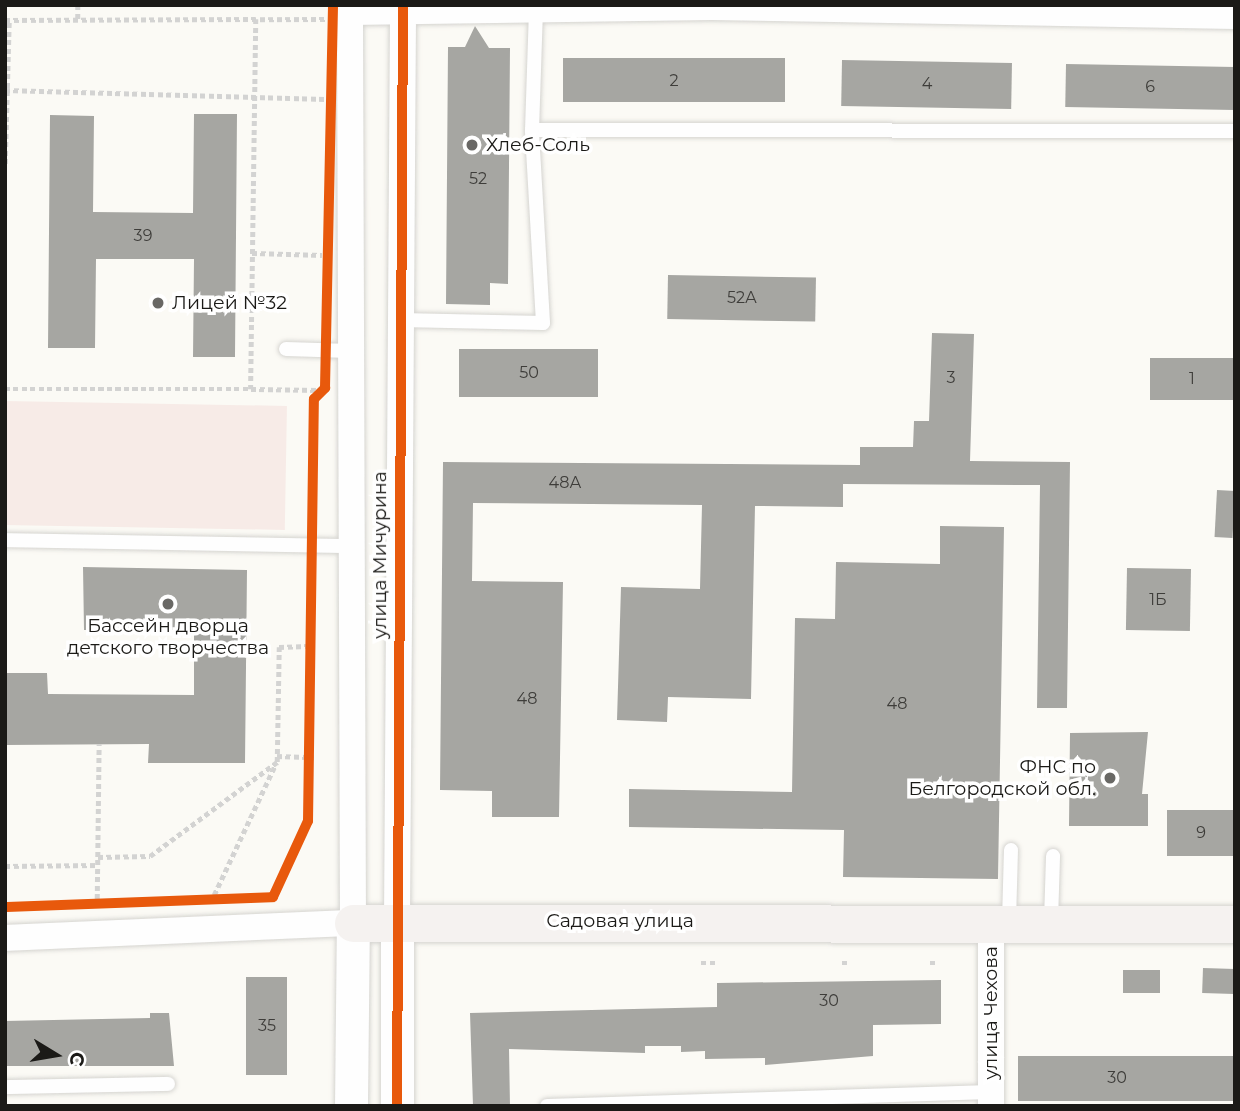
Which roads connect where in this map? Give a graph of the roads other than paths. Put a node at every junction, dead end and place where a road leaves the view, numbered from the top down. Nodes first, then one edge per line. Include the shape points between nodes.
1 (403, 8) edge
2 (536, 9) junction
3 (339, 14) edge
4 (1235, 16) edge
5 (532, 130) junction
6 (1235, 131) edge
7 (400, 320) junction
8 (286, 349) dead end
9 (338, 350) junction
10 (5, 540) edge
11 (350, 546) junction
12 (1011, 850) dead end
13 (1053, 856) dead end
14 (397, 921) junction
15 (1000, 921) junction
16 (1051, 922) junction
17 (353, 923) junction
18 (1235, 924) edge
19 (5, 938) edge
20 (168, 1084) dead end
21 (5, 1087) edge
22 (991, 1099) edge
23 (858, 1100) edge
24 (351, 1106) edge
25 (397, 1106) edge
26 (547, 1106) edge

1 - 2 street
1 - 3 street
1 - 7 street, улица Мичурина
2 - 4 street
2 - 5 lane
3 - 9 street, улица Мичурина
5 - 6 lane
5 - 7 lane via 543,323
7 - 14 street, улица Мичурина
8 - 9 lane
9 - 11 street, улица Мичурина
10 - 11 lane
11 - 17 street, улица Мичурина
12 - 15 lane
13 - 16 lane
14 - 15 main road, Садовая улица
14 - 17 main road, Садовая улица
14 - 25 street, улица Мичурина
15 - 16 main road, Садовая улица
15 - 22 street, улица Чехова
16 - 18 main road, Садовая улица
17 - 19 street, Садовая улица
17 - 24 street, улица Мичурина
20 - 21 lane
22 - 23 lane
23 - 26 lane

